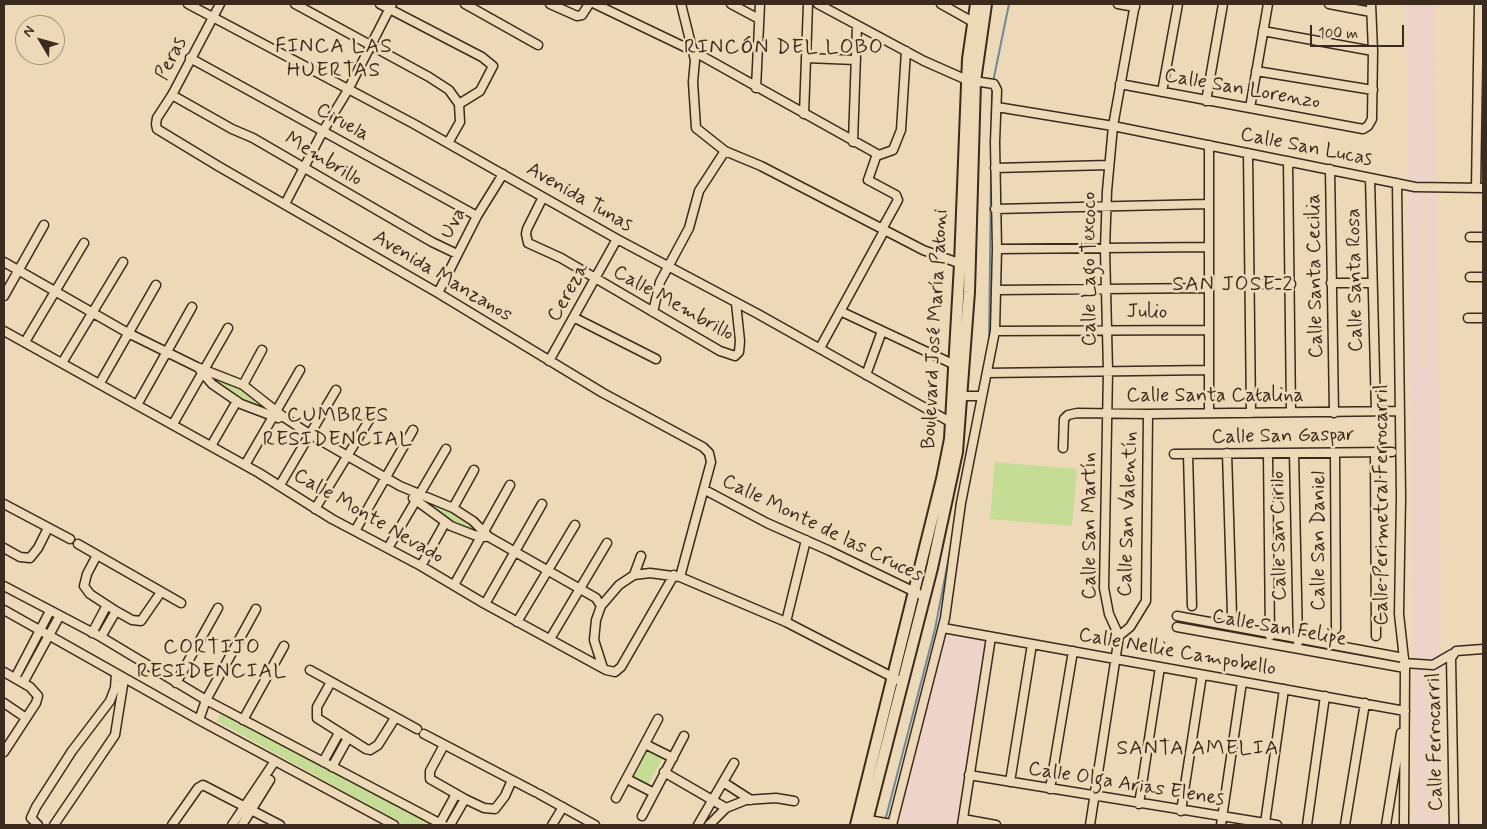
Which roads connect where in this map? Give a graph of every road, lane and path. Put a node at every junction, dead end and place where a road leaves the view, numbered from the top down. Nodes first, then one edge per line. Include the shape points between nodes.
1 (188, 4) edge
2 (220, 4) edge
3 (295, 4) edge
4 (380, 4) edge
5 (465, 4) edge
6 (550, 4) edge
7 (589, 4) edge
8 (595, 4) edge
9 (681, 4) edge
10 (731, 4) edge
11 (760, 4) edge
12 (808, 4) edge
13 (818, 4) edge
14 (941, 4) edge
15 (976, 4) edge
16 (986, 4) edge
17 (1118, 4) edge
18 (1178, 4) edge
19 (1223, 4) edge
20 (1268, 4) edge
21 (1330, 4) edge
22 (1478, 4) edge
23 (1135, 5) edge
24 (307, 6) edge
25 (390, 7) edge
26 (1370, 8) edge
27 (1481, 13) edge
28 (212, 17) junction
29 (760, 19) junction
30 (973, 22) junction
31 (858, 25) junction
32 (1263, 31) junction
33 (371, 44) junction
34 (538, 46) dead end
35 (1373, 50) junction
36 (693, 51) junction
37 (906, 51) junction
38 (1481, 56) edge
39 (190, 58) junction
40 (806, 58) junction
41 (856, 60) junction
42 (1256, 71) junction
43 (971, 80) junction
44 (1120, 84) junction
45 (756, 88) junction
46 (348, 90) junction
47 (1373, 90) junction
48 (1162, 92) junction
49 (172, 95) junction
50 (1480, 98) edge
51 (1206, 101) junction
52 (460, 104) junction
53 (997, 107) junction
54 (1250, 108) junction
55 (804, 114) junction
56 (1113, 126) junction
57 (157, 128) joint
58 (323, 131) junction
59 (853, 142) junction
60 (448, 143) junction
61 (1209, 145) junction
62 (1480, 147) edge
63 (725, 151) junction
64 (1248, 153) junction
65 (876, 154) junction
66 (1288, 161) junction
67 (1109, 165) junction
68 (303, 167) junction
69 (995, 168) junction
70 (1330, 169) junction
71 (504, 174) junction
72 (1370, 178) junction
73 (1397, 183) junction
74 (1480, 188) edge
75 (543, 197) junction
76 (285, 204) junction
77 (1208, 204) junction
78 (1106, 206) junction
79 (995, 209) junction
80 (477, 216) junction
81 (44, 225) dead end
82 (883, 230) junction
83 (1483, 237) edge
84 (1470, 238) dead end
85 (617, 240) junction
86 (84, 243) dead end
87 (1209, 247) junction
88 (997, 249) junction
89 (1104, 249) junction
90 (457, 254) junction
91 (4, 262) edge
92 (123, 262) dead end
93 (966, 265) junction
94 (668, 268) junction
95 (17, 271) junction
96 (1470, 277) dead end
97 (1483, 277) edge
98 (596, 279) junction
99 (1331, 283) junction
100 (1372, 283) junction
101 (1250, 284) junction
102 (1291, 284) junction
103 (156, 285) dead end
104 (1208, 288) junction
105 (997, 290) junction
106 (1105, 290) junction
107 (54, 292) junction
108 (438, 293) junction
109 (4, 296) edge
110 (736, 302) junction
111 (963, 303) junction
112 (192, 307) dead end
113 (840, 311) junction
114 (653, 312) junction
115 (91, 313) junction
116 (575, 318) junction
117 (1468, 318) dead end
118 (1483, 318) edge
119 (228, 328) dead end
120 (1106, 329) junction
121 (1209, 330) junction
122 (4, 331) edge
123 (882, 331) junction
124 (995, 331) junction
125 (128, 334) junction
126 (25, 342) junction
127 (820, 348) junction
128 (262, 350) dead end
129 (168, 353) junction
130 (656, 359) dead end
131 (549, 362) junction
132 (62, 363) junction
133 (954, 365) junction
134 (201, 370) junction
135 (300, 370) dead end
136 (1209, 370) junction
137 (1108, 371) junction
138 (987, 373) junction
139 (866, 374) junction
140 (100, 384) junction
141 (244, 385) junction
142 (336, 390) dead end
143 (966, 396) junction
144 (981, 396) junction
145 (237, 401) junction
146 (137, 405) junction
147 (1376, 411) junction
148 (1398, 411) junction
149 (374, 412) dead end
150 (1291, 412) junction
151 (1334, 412) junction
152 (1209, 413) junction
153 (1251, 413) junction
154 (276, 414) junction
155 (1107, 414) junction
156 (1148, 414) junction
157 (952, 423) junction
158 (173, 424) junction
159 (413, 430) dead end
160 (311, 435) junction
161 (210, 446) junction
162 (1063, 448) dead end
163 (446, 449) dead end
164 (1375, 452) junction
165 (1392, 452) dead end
166 (1268, 453) junction
167 (1294, 453) junction
168 (1335, 453) junction
169 (1174, 454) dead end
170 (1188, 454) junction
171 (1227, 454) junction
172 (347, 456) junction
173 (245, 465) junction
174 (474, 470) dead end
175 (385, 477) junction
176 (280, 485) junction
177 (510, 485) dead end
178 (705, 490) junction
179 (417, 496) junction
180 (4, 504) edge
181 (542, 504) dead end
182 (453, 508) junction
183 (316, 509) junction
184 (954, 517) junction
185 (445, 523) junction
186 (575, 525) dead end
187 (48, 528) junction
188 (355, 531) junction
189 (485, 535) junction
190 (70, 539) dead end
191 (806, 540) junction
192 (607, 543) dead end
193 (78, 544) dead end
194 (4, 548) edge
195 (388, 548) junction
196 (514, 552) junction
197 (97, 555) junction
198 (641, 556) dead end
199 (421, 566) junction
200 (547, 570) junction
201 (634, 576) junction
202 (677, 576) junction
203 (454, 585) junction
204 (4, 586) edge
205 (580, 588) junction
206 (913, 591) junction
207 (160, 592) junction
208 (924, 597) junction
209 (596, 598) junction
210 (605, 598) junction
211 (181, 603) dead end
212 (485, 604) junction
213 (107, 605) junction
214 (601, 606) junction
215 (1192, 606) dead end
216 (218, 608) dead end
217 (256, 609) dead end
218 (4, 610) edge
219 (116, 611) junction
220 (50, 612) junction
221 (1232, 614) dead end
222 (1177, 616) dead end
223 (59, 617) junction
224 (517, 622) junction
225 (786, 622) junction
226 (1177, 627) dead end
227 (943, 628) junction
228 (1336, 629) dead end
229 (40, 630) junction
230 (92, 633) junction
231 (1270, 633) junction
232 (49, 636) junction
233 (1119, 636) junction
234 (1376, 636) dead end
235 (101, 637) junction
236 (992, 637) junction
237 (1298, 638) junction
238 (550, 640) junction
239 (594, 640) junction
240 (1032, 644) junction
241 (1269, 644) junction
242 (284, 646) dead end
243 (1298, 649) junction
244 (1483, 649) edge
245 (1073, 651) junction
246 (1451, 656) junction
247 (584, 657) junction
248 (1116, 659) junction
249 (1404, 663) junction
250 (1160, 667) junction
251 (603, 668) junction
252 (310, 670) dead end
253 (4, 672) edge
254 (116, 674) junction
255 (1202, 675) junction
256 (15, 678) junction
257 (124, 679) junction
258 (897, 679) junction
259 (331, 682) junction
260 (1242, 682) junction
261 (23, 683) junction
262 (176, 683) junction
263 (1284, 689) junction
264 (1325, 696) junction
265 (206, 700) junction
266 (1365, 703) junction
267 (4, 704) edge
268 (106, 706) junction
269 (120, 711) junction
270 (1404, 711) junction
271 (26, 718) junction
272 (396, 718) junction
273 (658, 719) dead end
274 (199, 720) junction
275 (243, 720) junction
276 (339, 733) junction
277 (684, 736) dead end
278 (348, 738) junction
279 (644, 744) junction
280 (444, 745) junction
281 (1402, 750) junction
282 (4, 752) edge
283 (672, 758) junction
284 (277, 762) junction
285 (323, 762) junction
286 (734, 763) dead end
287 (332, 767) junction
288 (664, 772) junction
289 (970, 775) junction
290 (627, 779) junction
291 (512, 780) junction
292 (723, 782) junction
293 (1010, 782) junction
294 (1050, 789) junction
295 (654, 793) junction
296 (456, 794) junction
297 (1094, 797) junction
298 (616, 798) dead end
299 (465, 799) junction
300 (713, 799) junction
301 (751, 800) junction
302 (794, 801) dead end
303 (1139, 804) junction
304 (563, 807) junction
305 (248, 808) junction
306 (726, 808) junction
307 (1181, 811) junction
308 (642, 816) dead end
309 (1222, 817) junction
310 (963, 822) edge
311 (867, 823) edge
312 (1265, 823) junction
313 (888, 824) edge
314 (38, 825) edge
315 (54, 825) edge
316 (172, 825) edge
317 (232, 825) edge
318 (242, 825) edge
319 (280, 825) edge
320 (394, 825) edge
321 (441, 825) edge
322 (450, 825) edge
323 (552, 825) edge
324 (595, 825) edge
325 (698, 825) edge
326 (709, 825) edge
327 (856, 825) edge
328 (996, 825) edge
329 (1090, 825) edge
330 (1220, 825) edge
331 (1277, 825) edge
332 (1307, 825) edge
333 (1345, 825) edge
334 (1386, 825) edge
335 (1404, 825) edge
336 (1454, 825) edge

1 - 28 street, Avenida Tunas
2 - 28 street, Peras
3 - 24 street
4 - 25 street
5 - 34 street
6 - 7 street via 577,16 582,15
8 - 36 street
9 - 36 street
10 - 29 street
11 - 29 street
12 - 40 street
13 - 31 street
14 - 30 street
15 - 30 main road, Boulevard José María Patoni
16 - 43 main road, Boulevard José María Patoni
17 - 23 street
18 - 48 street
19 - 51 street
20 - 32 street
21 - 26 street
22 - 27 street
23 - 44 street, Calle Lago Texcoco
24 - 33 street
25 - 33 street
25 - 52 street via 490,62 493,68 480,91
26 - 35 street
27 - 38 street
28 - 39 street, Peras
28 - 46 street, Avenida Tunas
29 - 45 street
30 - 43 main road, Boulevard José María Patoni
31 - 37 street
31 - 41 street
32 - 35 street
32 - 42 street
33 - 46 street
33 - 52 street via 449,90
35 - 47 street
36 - 45 street
36 - 63 street via 696,128
37 - 43 street
37 - 65 street via 898,141 889,153
38 - 50 street
39 - 49 street, Peras
39 - 58 street, Ciruela
40 - 41 street
40 - 55 street
41 - 59 street
42 - 47 street
42 - 54 street
43 - 53 street via 991,84 997,90
43 - 93 main road, Boulevard José María Patoni via 971,180
44 - 48 street, Calle San Lorenzo
44 - 56 street, Calle Lago Texcoco
45 - 55 street
46 - 58 street
46 - 60 street, Avenida Tunas
47 - 54 street, Calle San Lorenzo via 1370,124 1366,128
48 - 51 street, Calle San Lorenzo
49 - 57 street, Peras via 157,118
49 - 68 street, Membrillo
50 - 62 street
51 - 54 street, Calle San Lorenzo
52 - 60 street via 460,122
53 - 56 street, Calle San Lucas
53 - 69 street
55 - 59 street
56 - 61 street, Calle San Lucas
56 - 67 street, Calle Lago Texcoco
57 - 76 street, Avenida Manzanos
58 - 68 street
58 - 80 street, Ciruela
59 - 65 street
60 - 71 street, Avenida Tunas
61 - 64 street, Calle San Lucas
61 - 77 street
62 - 74 street
63 - 82 street
63 - 94 street via 699,191 689,228
64 - 66 street, Calle San Lucas
64 - 101 street
65 - 82 street via 868,180 896,195 898,200
66 - 70 street, Calle San Lucas
66 - 102 street
67 - 69 street
67 - 78 street, Calle Lago Texcoco
68 - 76 street
68 - 90 street, Membrillo
69 - 79 street
70 - 72 street, Calle San Lucas
70 - 99 street, Calle Santa Cecilia
71 - 75 street, Avenida Tunas
71 - 80 street, Uva
72 - 73 street, Calle San Lucas
72 - 100 street, Calle Santa Rosa
73 - 74 street, Calle San Lucas via 1415,187
73 - 148 street, Calle Perimetral Ferrocarril
75 - 85 street, Avenida Tunas
75 - 98 street via 527,229 528,243 562,258
76 - 108 street, Avenida Manzanos
77 - 78 street
77 - 87 street
78 - 79 street
78 - 89 street, Calle Lago Texcoco
79 - 88 street
80 - 90 street, Uva
81 - 95 street
82 - 93 street via 931,253
82 - 113 street
83 - 84 street
85 - 94 street, Avenida Tunas
85 - 98 street, Cereza
86 - 107 street
87 - 89 street
87 - 104 street
88 - 89 street
88 - 105 street
89 - 106 street, Calle Lago Texcoco
90 - 108 street, Uva
91 - 95 street
92 - 115 street
93 - 111 main road, Boulevard José María Patoni
94 - 110 street, Avenida Tunas
94 - 114 street via 660,282
95 - 107 street
95 - 109 street
96 - 97 street
98 - 114 street, Calle Membrillo
98 - 116 street, Cereza
99 - 100 street
99 - 151 street, Calle Santa Cecilia
100 - 147 street, Calle Santa Rosa
101 - 102 street
101 - 153 street
102 - 150 street
103 - 125 street
104 - 106 street
104 - 121 street
105 - 106 street
105 - 124 street
106 - 120 street, Calle Lago Texcoco
107 - 115 street
107 - 126 street
108 - 131 street, Avenida Manzanos
110 - 114 street, Calle Membrillo via 739,349 735,356 720,351
110 - 127 street, Avenida Tunas
111 - 133 main road, Boulevard José María Patoni
111 - 143 main road, Boulevard José María Patoni
112 - 129 street
113 - 123 street
113 - 127 street
115 - 125 street
115 - 132 street
116 - 130 street
116 - 131 street, Cereza
117 - 118 street
119 - 134 street
120 - 121 street, Julio
120 - 124 street, Julio
120 - 137 street, Calle Lago Texcoco
121 - 136 street
122 - 126 street, Calle Monte Nevado
123 - 133 street
123 - 139 street
124 - 138 street
125 - 129 street
125 - 140 street
126 - 132 street, Calle Monte Nevado
127 - 139 street, Avenida Tunas
128 - 141 street
129 - 134 street
129 - 146 street
131 - 178 street, Avenida Manzanos via 688,438 709,453 711,462
132 - 140 street, Calle Monte Nevado
133 - 157 main road, Boulevard José María Patoni
134 - 141 street
134 - 145 street via 212,384
134 - 158 street
135 - 154 street
136 - 137 street
136 - 152 street
137 - 138 street
137 - 155 street, Calle Lago Texcoco
138 - 144 street
139 - 157 street, Avenida Tunas
140 - 146 street, Calle Monte Nevado
141 - 154 street
142 - 160 street
143 - 144 street
143 - 184 main road, Boulevard José María Patoni via 957,452
144 - 184 street
145 - 154 street
145 - 161 street
146 - 158 street, Calle Monte Nevado
147 - 148 street, Calle Santa Catalina
147 - 151 street, Calle Santa Catalina
148 - 249 street, Calle Perimetral Ferrocarril via 1401,497 1399,614
149 - 172 street
150 - 151 street, Calle Santa Catalina
150 - 153 street, Calle Santa Catalina
152 - 153 street, Calle Santa Catalina
152 - 156 street, Calle Santa Catalina
154 - 160 street
154 - 173 street
155 - 156 street, Calle Santa Catalina
155 - 162 street, Calle Santa Catalina via 1068,415 1062,423
155 - 233 street, Calle San Martín via 1104,588 1109,614
156 - 233 street, Calle San Valentín via 1146,601 1130,627
157 - 206 main road, Boulevard José María Patoni via 942,479
158 - 161 street, Calle Monte Nevado
159 - 175 street
160 - 172 street
160 - 176 street
161 - 173 street, Calle Monte Nevado
163 - 179 street
164 - 165 street, Calle San Gaspar
164 - 168 street, Calle San Gaspar
164 - 234 street
166 - 167 street, Calle San Gaspar
166 - 171 street, Calle San Gaspar
166 - 231 street
167 - 168 street, Calle San Gaspar
167 - 237 street, Calle San Cirilo
168 - 228 street, Calle San Daniel
169 - 170 street, Calle San Gaspar
170 - 171 street, Calle San Gaspar
170 - 215 street
171 - 221 street
172 - 175 street
172 - 183 street
173 - 176 street, Calle Monte Nevado
174 - 182 street
175 - 179 street
175 - 188 street
176 - 183 street, Calle Monte Nevado
177 - 189 street
178 - 191 street, Calle Monte de las Cruces
178 - 202 street
179 - 182 street
179 - 185 street
179 - 195 street
180 - 187 street
181 - 196 street
182 - 189 street
183 - 188 street, Calle Monte Nevado
184 - 208 main road, Boulevard José María Patoni
184 - 227 street
185 - 189 street via 468,533
185 - 199 street
186 - 200 street
187 - 190 street
187 - 194 street via 30,558 20,557
188 - 195 street, Calle Monte Nevado
189 - 196 street
189 - 203 street
191 - 206 street, Calle Monte de las Cruces
191 - 225 street
192 - 205 street
193 - 197 street
195 - 199 street, Calle Monte Nevado
196 - 200 street
196 - 212 street
197 - 207 street
197 - 213 street via 84,586
198 - 201 street
199 - 203 street, Calle Monte Nevado
200 - 205 street
200 - 224 street
201 - 202 street via 650,572
201 - 210 street
202 - 225 street
202 - 251 street, Calle Monte Nevado via 621,667 615,672
203 - 212 street, Calle Monte Nevado
204 - 220 street
205 - 209 street
205 - 238 street
206 - 208 street, Calle Monte de las Cruces
206 - 258 main road, Boulevard José María Patoni
207 - 211 street
207 - 219 street via 141,621
208 - 258 main road, Boulevard José María Patoni
209 - 210 street
209 - 214 street
210 - 214 street
212 - 224 street, Calle Monte Nevado
213 - 219 street
213 - 230 street
214 - 239 street
216 - 262 street
217 - 265 street
218 - 229 street
219 - 235 street
220 - 223 street
220 - 229 street
222 - 231 street, Calle San Felipe
223 - 230 street
223 - 232 street
224 - 238 street, Calle Monte Nevado
225 - 258 street
226 - 241 street, Calle San Felipe
227 - 236 street, Calle Nellie Campobello
227 - 313 street
229 - 232 street
229 - 256 street
230 - 235 street
231 - 237 street, Calle San Felipe
231 - 241 street
232 - 254 street
232 - 261 street
233 - 248 street
235 - 262 street
236 - 240 street, Calle Nellie Campobello
236 - 289 street
237 - 243 street, Calle San Cirilo
237 - 249 street, Calle San Felipe
238 - 247 street, Calle Monte Nevado
239 - 247 street
239 - 251 street
240 - 245 street, Calle Nellie Campobello
240 - 293 street
241 - 243 street, Calle San Felipe
242 - 275 street
243 - 249 street, Calle San Felipe
244 - 246 street via 1464,649
245 - 248 street, Calle Nellie Campobello
245 - 294 street
246 - 249 street via 1433,665
246 - 336 street, Calle Ferrocarril
247 - 251 street, Calle Monte Nevado
248 - 250 street, Calle Nellie Campobello
248 - 297 street
249 - 270 street, Calle Perimetral Ferrocarril
250 - 255 street, Calle Nellie Campobello
250 - 303 street
252 - 259 street
253 - 256 street
254 - 257 street
254 - 268 street via 113,694
255 - 260 street, Calle Nellie Campobello
255 - 307 street
256 - 261 street
257 - 269 street
257 - 274 street
258 - 311 main road, Boulevard José María Patoni
258 - 327 main road, Boulevard José María Patoni
259 - 272 street
259 - 276 street via 315,714 322,723
260 - 263 street, Calle Nellie Campobello
260 - 309 street
261 - 271 street via 38,696
262 - 265 street
263 - 264 street, Calle Nellie Campobello
263 - 312 street
264 - 266 street, Calle Nellie Campobello
264 - 332 street
265 - 274 street
265 - 275 street
266 - 270 street, Calle Nellie Campobello
266 - 333 street
267 - 271 street
268 - 269 street
268 - 314 street via 36,807 31,818
269 - 315 street via 111,743
270 - 281 street, Calle Perimetral Ferrocarril
271 - 282 street
272 - 278 street via 374,748 366,749
272 - 280 street
273 - 279 street
274 - 284 street
275 - 285 street
276 - 278 street
276 - 285 street
277 - 283 street
278 - 287 street
279 - 283 street
279 - 290 street
280 - 291 street
280 - 296 street via 429,776
281 - 334 street
281 - 335 street
283 - 288 street
284 - 305 street
284 - 320 street
285 - 287 street
286 - 292 street
287 - 321 street
288 - 295 street
288 - 300 street
289 - 293 street, Calle Olga Arias Elenes
289 - 310 street
290 - 295 street
290 - 298 street
291 - 299 street via 495,809 484,808
291 - 304 street
292 - 300 street
292 - 301 street
293 - 294 street, Calle Olga Arias Elenes
294 - 297 street, Calle Olga Arias Elenes
295 - 308 street
296 - 299 street
296 - 321 street
297 - 303 street, Calle Olga Arias Elenes
297 - 329 street
299 - 322 street
300 - 306 street
300 - 325 street
301 - 302 street via 776,798
301 - 306 street
303 - 307 street, Calle Olga Arias Elenes
304 - 323 street
304 - 324 street
305 - 316 street via 204,785 198,788
305 - 317 street
305 - 318 street
305 - 319 street
306 - 326 street
307 - 309 street, Calle Olga Arias Elenes
309 - 312 street, Calle Olga Arias Elenes
309 - 330 street
310 - 328 street
311 - 313 street
312 - 331 street, Calle Olga Arias Elenes

